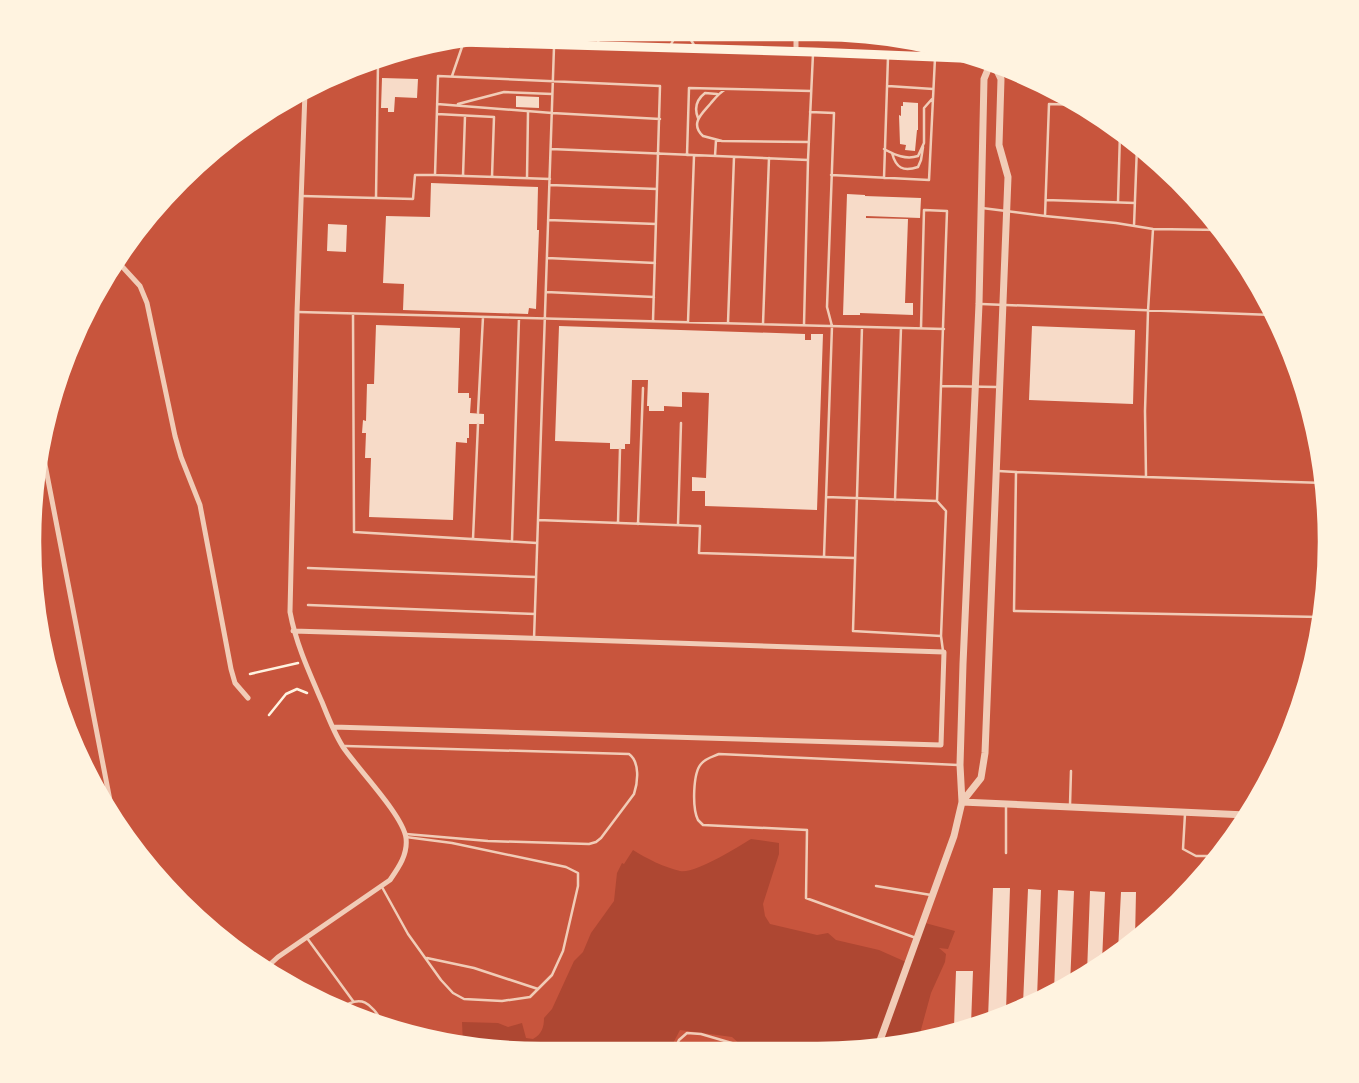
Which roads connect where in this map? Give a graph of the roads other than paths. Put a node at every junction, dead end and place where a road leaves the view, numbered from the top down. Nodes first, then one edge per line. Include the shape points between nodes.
1 (549, 40) edge
2 (598, 40) edge
3 (674, 40) edge
4 (691, 40) edge
5 (796, 40) edge
6 (488, 43) edge
7 (551, 45) junction
8 (598, 46) junction
9 (461, 47) edge
10 (669, 48) junction
11 (696, 49) junction
12 (796, 52) junction
13 (813, 52) junction
14 (930, 54) edge
15 (888, 55) junction
16 (378, 68) edge
17 (988, 70) edge
18 (998, 74) edge
19 (452, 76) junction
20 (553, 81) junction
21 (887, 86) junction
22 (727, 89) junction
23 (934, 89) junction
24 (811, 91) junction
25 (552, 94) junction
26 (717, 94) junction
27 (933, 97) junction
28 (305, 100) edge
29 (437, 104) junction
30 (454, 105) junction
31 (1064, 105) edge
32 (528, 112) junction
33 (810, 112) junction
34 (437, 114) junction
35 (552, 114) junction
36 (466, 116) junction
37 (698, 118) junction
38 (660, 119) junction
39 (716, 140) junction
40 (809, 142) junction
41 (1120, 142) edge
42 (924, 143) junction
43 (551, 149) junction
44 (884, 149) junction
45 (892, 153) junction
46 (658, 154) junction
47 (686, 155) junction
48 (1137, 155) edge
49 (694, 156) junction
50 (715, 156) junction
51 (734, 157) junction
52 (769, 158) junction
53 (808, 160) junction
54 (434, 175) junction
55 (832, 175) junction
56 (463, 176) junction
57 (492, 177) junction
58 (526, 178) junction
59 (884, 178) junction
60 (550, 179) junction
61 (550, 185) junction
62 (657, 189) junction
63 (302, 196) junction
64 (376, 198) junction
65 (1046, 200) junction
66 (1118, 202) junction
67 (1135, 203) junction
68 (982, 208) junction
69 (1007, 210) junction
70 (1045, 216) junction
71 (548, 220) junction
72 (656, 224) junction
73 (1134, 226) junction
74 (1153, 229) junction
75 (1210, 230) edge
76 (547, 258) junction
77 (655, 263) junction
78 (122, 267) edge
79 (546, 292) junction
80 (654, 297) junction
81 (979, 304) junction
82 (1002, 305) junction
83 (1148, 311) junction
84 (297, 312) junction
85 (353, 314) junction
86 (1264, 315) edge
87 (483, 317) junction
88 (519, 318) junction
89 (545, 319) junction
90 (653, 321) junction
91 (688, 322) junction
92 (728, 323) junction
93 (763, 324) junction
94 (804, 325) junction
95 (832, 326) junction
96 (862, 326) junction
97 (901, 328) junction
98 (920, 328) junction
99 (944, 328) junction
100 (942, 386) junction
101 (976, 387) junction
102 (643, 388) dead end
103 (999, 388) junction
104 (478, 413) dead end
105 (681, 423) dead end
106 (478, 424) dead end
107 (620, 449) dead end
108 (46, 467) edge
109 (995, 471) junction
110 (1016, 472) junction
111 (1146, 477) junction
112 (1316, 483) edge
113 (826, 497) junction
114 (856, 498) junction
115 (895, 500) junction
116 (937, 501) junction
117 (538, 520) junction
118 (618, 523) junction
119 (638, 524) junction
120 (678, 525) junction
121 (473, 539) junction
122 (512, 541) junction
123 (537, 543) junction
124 (824, 557) junction
125 (855, 558) junction
126 (308, 568) dead end
127 (536, 577) junction
128 (308, 605) dead end
129 (535, 614) junction
130 (1313, 617) edge
131 (293, 631) junction
132 (941, 636) junction
133 (534, 640) junction
134 (944, 652) junction
135 (248, 698) dead end
136 (333, 726) junction
137 (343, 746) junction
138 (960, 765) junction
139 (1071, 771) dead end
140 (109, 795) edge
141 (962, 802) junction
142 (1006, 804) junction
143 (1069, 807) junction
144 (1185, 812) junction
145 (1237, 815) edge
146 (405, 836) junction
147 (1006, 853) dead end
148 (1208, 856) edge
149 (382, 886) junction
150 (876, 886) dead end
151 (932, 895) junction
152 (307, 937) junction
153 (918, 939) junction
154 (425, 958) junction
155 (272, 964) edge
156 (538, 989) junction
157 (353, 1001) junction
158 (347, 1004) edge
159 (378, 1015) edge
160 (881, 1039) edge
161 (677, 1043) edge
162 (732, 1043) edge

1 - 7 lane
2 - 8 lane
3 - 10 lane
4 - 11 lane
5 - 12 street
6 - 7 main road
7 - 8 main road
7 - 20 lane
8 - 10 main road
9 - 19 lane
10 - 11 main road
11 - 12 main road
12 - 13 main road
13 - 15 main road
13 - 24 lane
14 - 15 main road
14 - 23 lane
15 - 21 lane
16 - 64 lane
17 - 68 street via 984,79
18 - 69 street via 1001,79 999,146 1008,177
19 - 20 lane
19 - 29 lane via 438,76
20 - 25 lane
20 - 38 lane via 660,86
21 - 23 lane
21 - 44 lane
22 - 24 lane
22 - 26 lane
22 - 47 lane via 690,88
23 - 27 lane
24 - 33 lane
25 - 30 lane via 504,92
25 - 35 lane
26 - 37 lane
26 - 37 lane via 705,93 700,97 696,107
27 - 42 lane via 924,108
27 - 59 lane via 929,180
28 - 63 street
29 - 30 lane
29 - 34 lane
30 - 32 lane
31 - 65 lane via 1049,104
32 - 35 lane
32 - 58 lane
33 - 40 lane
33 - 55 lane via 834,113
34 - 36 lane
34 - 54 lane
35 - 38 lane
35 - 43 lane
36 - 56 lane
36 - 57 lane via 494,118
37 - 39 lane via 700,133
38 - 46 lane
39 - 40 lane
39 - 50 lane
40 - 53 lane
41 - 66 lane
42 - 45 lane via 918,156 911,158
42 - 45 lane via 918,167 901,168 894,162
43 - 46 lane
43 - 60 lane
44 - 45 lane
44 - 59 lane
46 - 47 lane
46 - 62 lane
47 - 49 lane
48 - 67 lane
49 - 50 lane
49 - 91 lane
50 - 51 lane
51 - 52 lane
51 - 92 lane
52 - 53 lane
52 - 93 lane
53 - 94 lane
54 - 56 lane
54 - 64 lane via 415,175 413,199
55 - 59 lane
55 - 95 lane via 827,307
56 - 57 lane
57 - 58 lane
58 - 60 lane
60 - 61 lane
61 - 62 lane
61 - 71 lane
62 - 72 lane
63 - 64 lane
63 - 84 street
65 - 66 lane
65 - 70 lane
66 - 67 lane
67 - 73 lane
68 - 69 lane
68 - 81 street
69 - 70 lane
69 - 82 street
70 - 73 lane
71 - 72 lane
71 - 76 lane
72 - 77 lane
73 - 74 lane
74 - 75 lane
74 - 83 lane
76 - 77 lane
76 - 79 lane
77 - 80 lane
78 - 135 street via 140,286 147,303 175,436 200,505 231,669 235,683
79 - 80 lane
79 - 89 lane
80 - 90 lane
81 - 82 lane
81 - 101 street
82 - 83 lane
82 - 103 street
83 - 86 lane
83 - 111 lane
84 - 85 lane
84 - 131 street via 290,612
85 - 87 lane
85 - 121 lane via 354,532
87 - 88 lane
87 - 104 lane
88 - 89 lane
88 - 122 lane
89 - 90 lane
89 - 117 lane
90 - 91 lane
91 - 92 lane
92 - 93 lane
93 - 94 lane
94 - 95 lane
95 - 96 lane
95 - 113 lane
96 - 97 lane
96 - 114 lane
97 - 98 lane
97 - 115 lane
98 - 99 lane
98 - 99 lane via 924,210 947,211
99 - 100 lane
100 - 101 lane
100 - 116 lane
101 - 103 lane
101 - 138 street
102 - 119 lane
103 - 109 street
105 - 120 lane
106 - 121 lane
107 - 118 lane
108 - 140 street
109 - 110 lane
109 - 141 street via 984,753 981,778
110 - 111 lane
110 - 130 lane via 1014,611
111 - 112 lane
113 - 114 lane
113 - 124 lane
114 - 115 lane
114 - 125 lane
115 - 116 lane
116 - 132 lane via 946,511
117 - 118 lane
117 - 123 lane
118 - 119 lane
119 - 120 lane
120 - 124 lane via 700,526 699,553
121 - 122 lane
122 - 123 lane
123 - 127 lane
124 - 125 lane
125 - 132 lane via 853,631
126 - 127 lane
127 - 129 lane
128 - 129 lane
129 - 133 lane
131 - 133 street
131 - 136 street
132 - 134 lane
133 - 134 street
134 - 136 street via 941,745
136 - 137 street
137 - 146 street via 397,818
137 - 146 lane via 629,754 636,763 634,794 596,842
138 - 141 street
138 - 153 lane via 719,754 707,758 696,773 695,806 698,820 704,826 807,830 806,898
139 - 143 lane
141 - 142 street
141 - 151 street via 954,836
142 - 143 street
142 - 147 lane
143 - 144 street
144 - 145 street
144 - 148 lane via 1183,849 1196,856
146 - 149 street via 405,853 399,867
146 - 156 lane via 452,843 578,873 563,951 552,975
149 - 152 street
149 - 154 lane
150 - 151 lane
151 - 153 street
152 - 155 street
152 - 157 lane
153 - 160 street
154 - 156 lane via 474,968
154 - 156 lane via 453,993 464,999 502,1001 530,997
157 - 158 lane
157 - 159 lane via 361,1000 371,1005
161 - 162 lane via 687,1032

